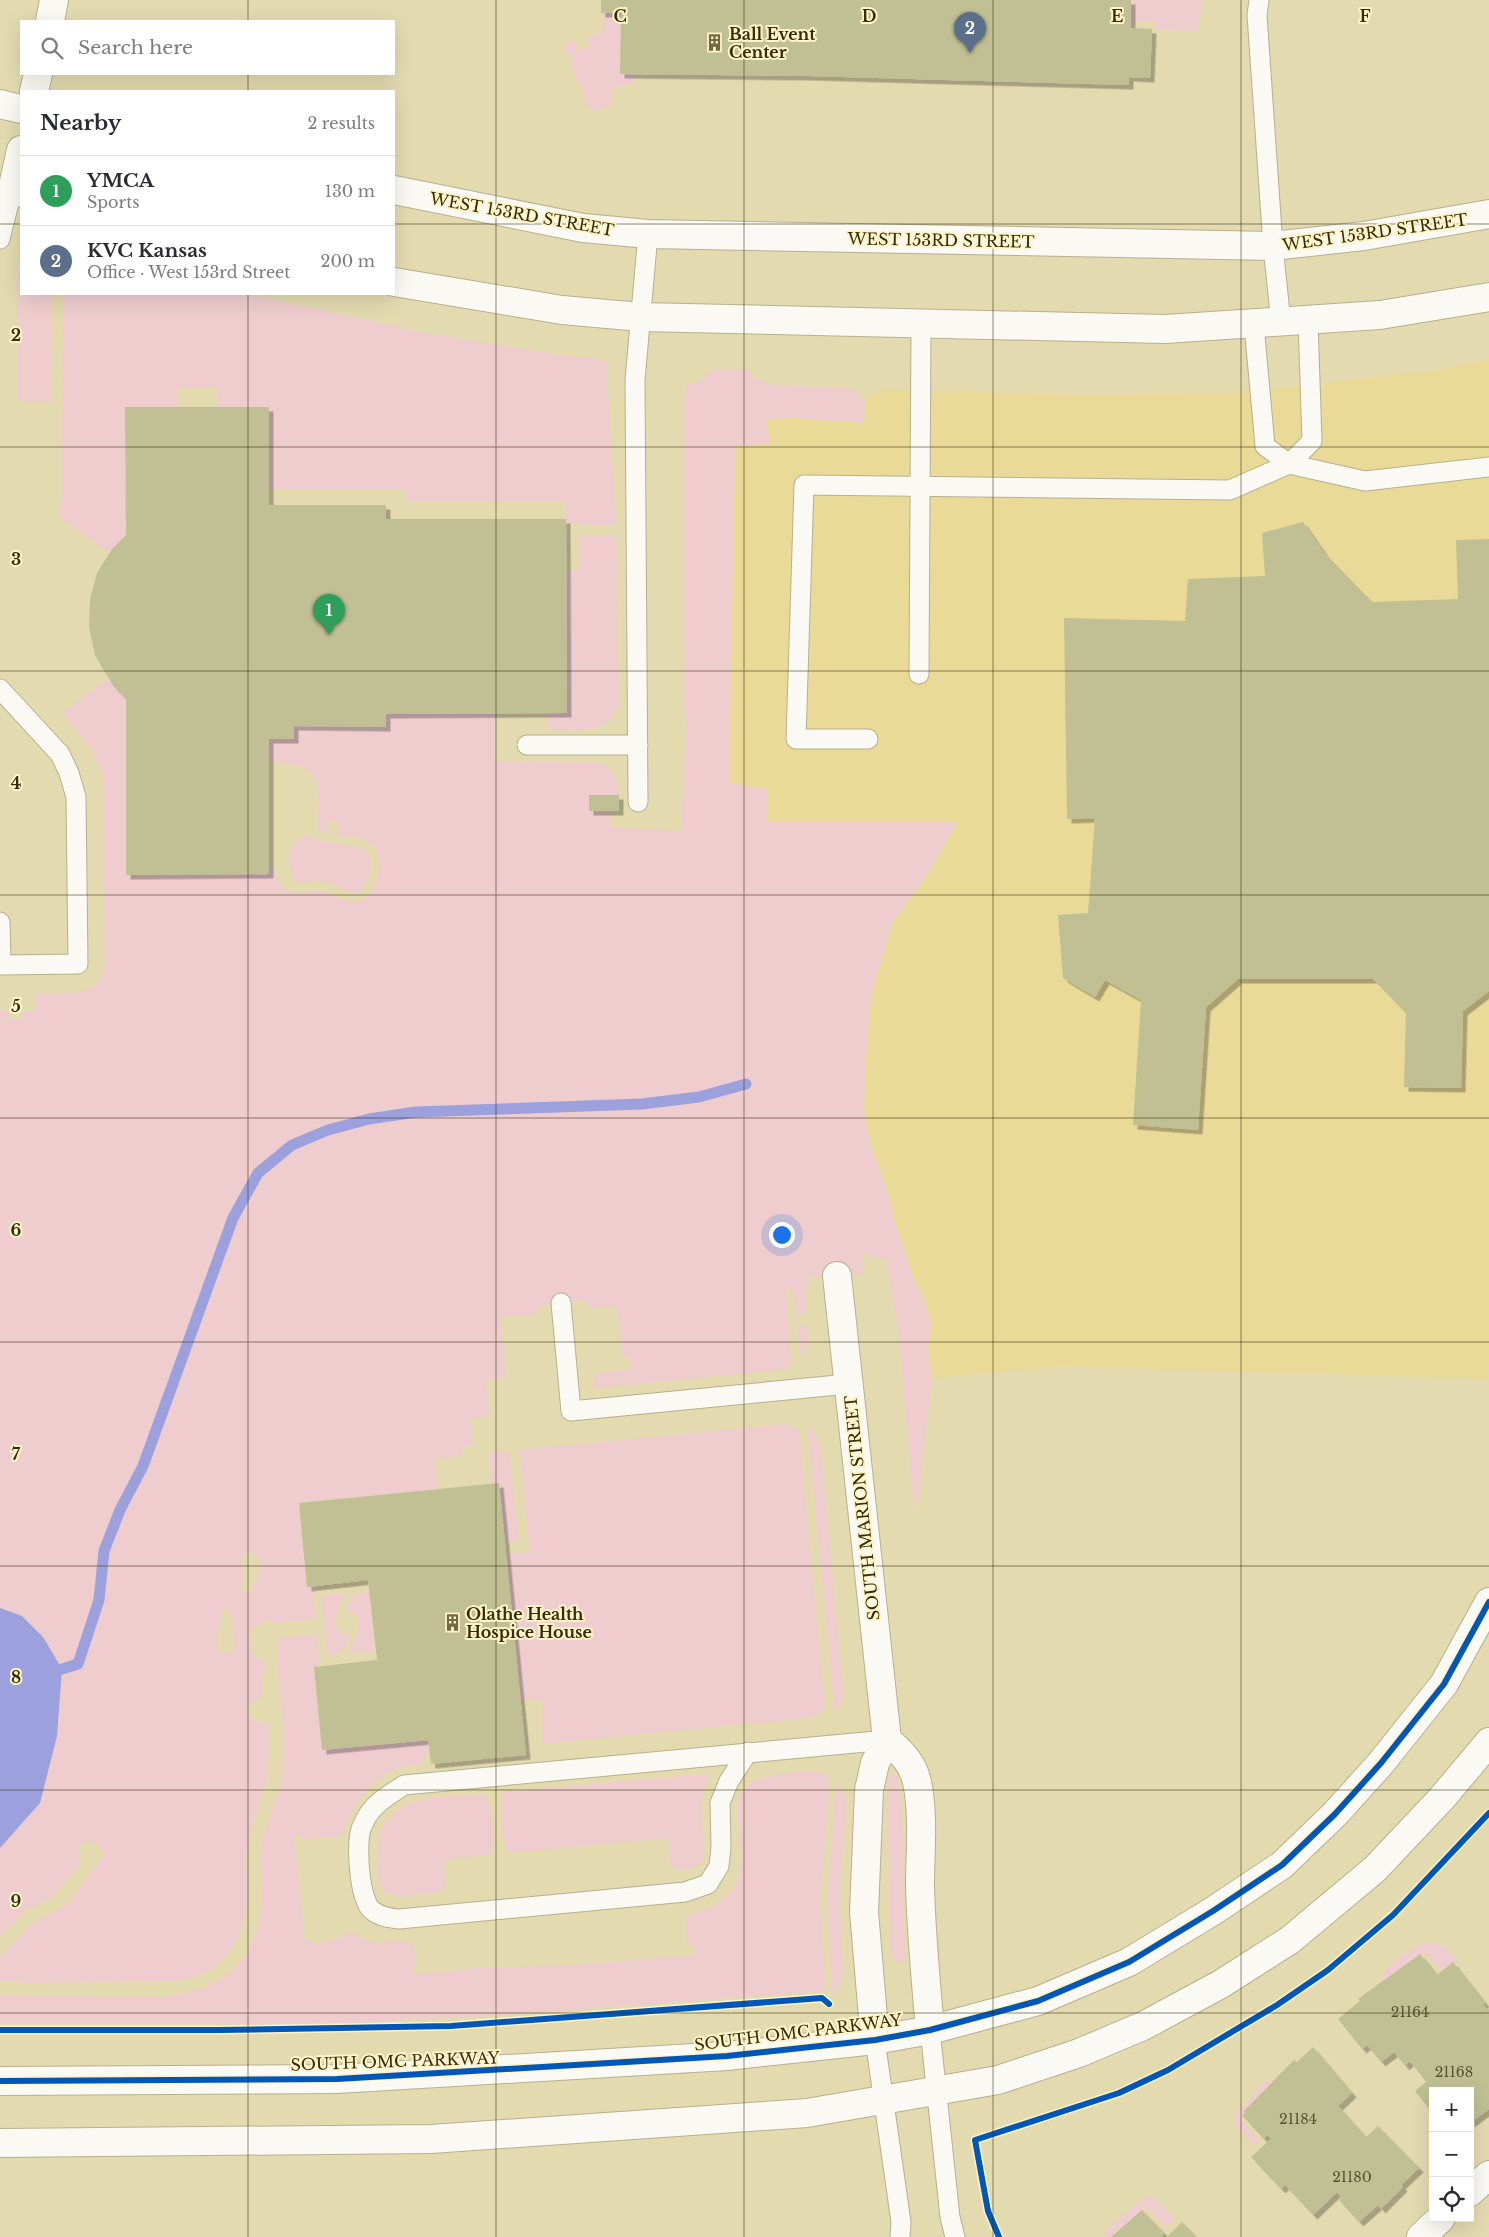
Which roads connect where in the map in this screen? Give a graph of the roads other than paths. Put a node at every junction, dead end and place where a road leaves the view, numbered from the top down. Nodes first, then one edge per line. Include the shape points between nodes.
1 (54, 0) edge
2 (1260, 0) edge
3 (50, 20) edge
4 (38, 75) edge
5 (34, 90) edge
6 (0, 104) edge
7 (20, 109) edge
8 (20, 154) edge
9 (395, 190) edge
10 (11, 195) edge
11 (1489, 214) edge
12 (648, 234) junction
13 (0, 239) edge
14 (1273, 246) junction
15 (395, 282) edge
16 (1489, 297) edge
17 (642, 317) junction
18 (1308, 321) junction
19 (921, 324) junction
20 (1268, 324) junction
21 (1289, 464) junction
22 (1489, 467) edge
23 (920, 486) junction
24 (919, 674) dead end
25 (0, 689) edge
26 (868, 739) dead end
27 (527, 745) dead end
28 (638, 745) junction
29 (638, 802) dead end
30 (0, 922) edge
31 (837, 1276) dead end
32 (561, 1303) dead end
33 (848, 1384) junction
34 (1489, 1602) edge
35 (887, 1740) junction
36 (1489, 1742) edge
37 (748, 1752) junction
38 (930, 2030) junction
39 (875, 2040) junction
40 (0, 2081) edge
41 (936, 2091) junction
42 (883, 2100) junction
43 (0, 2143) edge
44 (1489, 2175) edge
45 (1474, 2188) edge
46 (1437, 2222) edge
47 (900, 2237) edge
48 (955, 2237) edge
49 (1421, 2237) edge

1 - 3 street
2 - 14 lane via 1257,15
4 - 5 street
6 - 7 street
8 - 10 street
9 - 12 street, WEST 153RD STREET via 583,228
10 - 13 lane
11 - 14 street, WEST 153RD STREET via 1364,236
12 - 14 street, WEST 153RD STREET
12 - 17 lane
14 - 20 lane
15 - 17 street via 562,310
16 - 18 street via 1380,316
17 - 19 street
17 - 28 lane via 635,380
18 - 20 street
18 - 21 lane via 1312,441
19 - 20 street via 1165,329
19 - 23 lane
20 - 21 lane via 1265,446
21 - 22 lane via 1365,481
21 - 23 lane via 1230,490
23 - 24 lane
23 - 26 lane via 804,485 796,739
25 - 30 lane via 55,748 69,772 76,796 78,964 1,965
27 - 28 lane
28 - 29 lane
31 - 33 street, SOUTH MARION STREET
32 - 33 lane via 572,1410
33 - 35 street, SOUTH MARION STREET
34 - 38 street, SOUTH OMC PARKWAY via 1444,1684 1381,1763 1335,1814 1282,1865 1129,1962 1038,2000
35 - 37 lane
35 - 38 street via 906,1756 917,1781 922,1833 923,1951
35 - 39 street via 875,1763 869,1790 864,1912
36 - 41 street via 1375,1869 1290,1940 1221,1984 1143,2026 1079,2053 998,2080
37 - 37 lane via 404,1785 370,1812 361,1830 359,1851 366,1903 372,1911 399,1919 684,1892 708,1884 718,1866 721,1847 720,1803 729,1781
38 - 39 street, SOUTH OMC PARKWAY
38 - 41 lane
39 - 40 street, SOUTH OMC PARKWAY via 717,2057 337,2079
39 - 42 lane
41 - 42 street
41 - 48 lane
42 - 43 street via 807,2113 431,2139
42 - 47 lane
44 - 45 street
46 - 49 street

